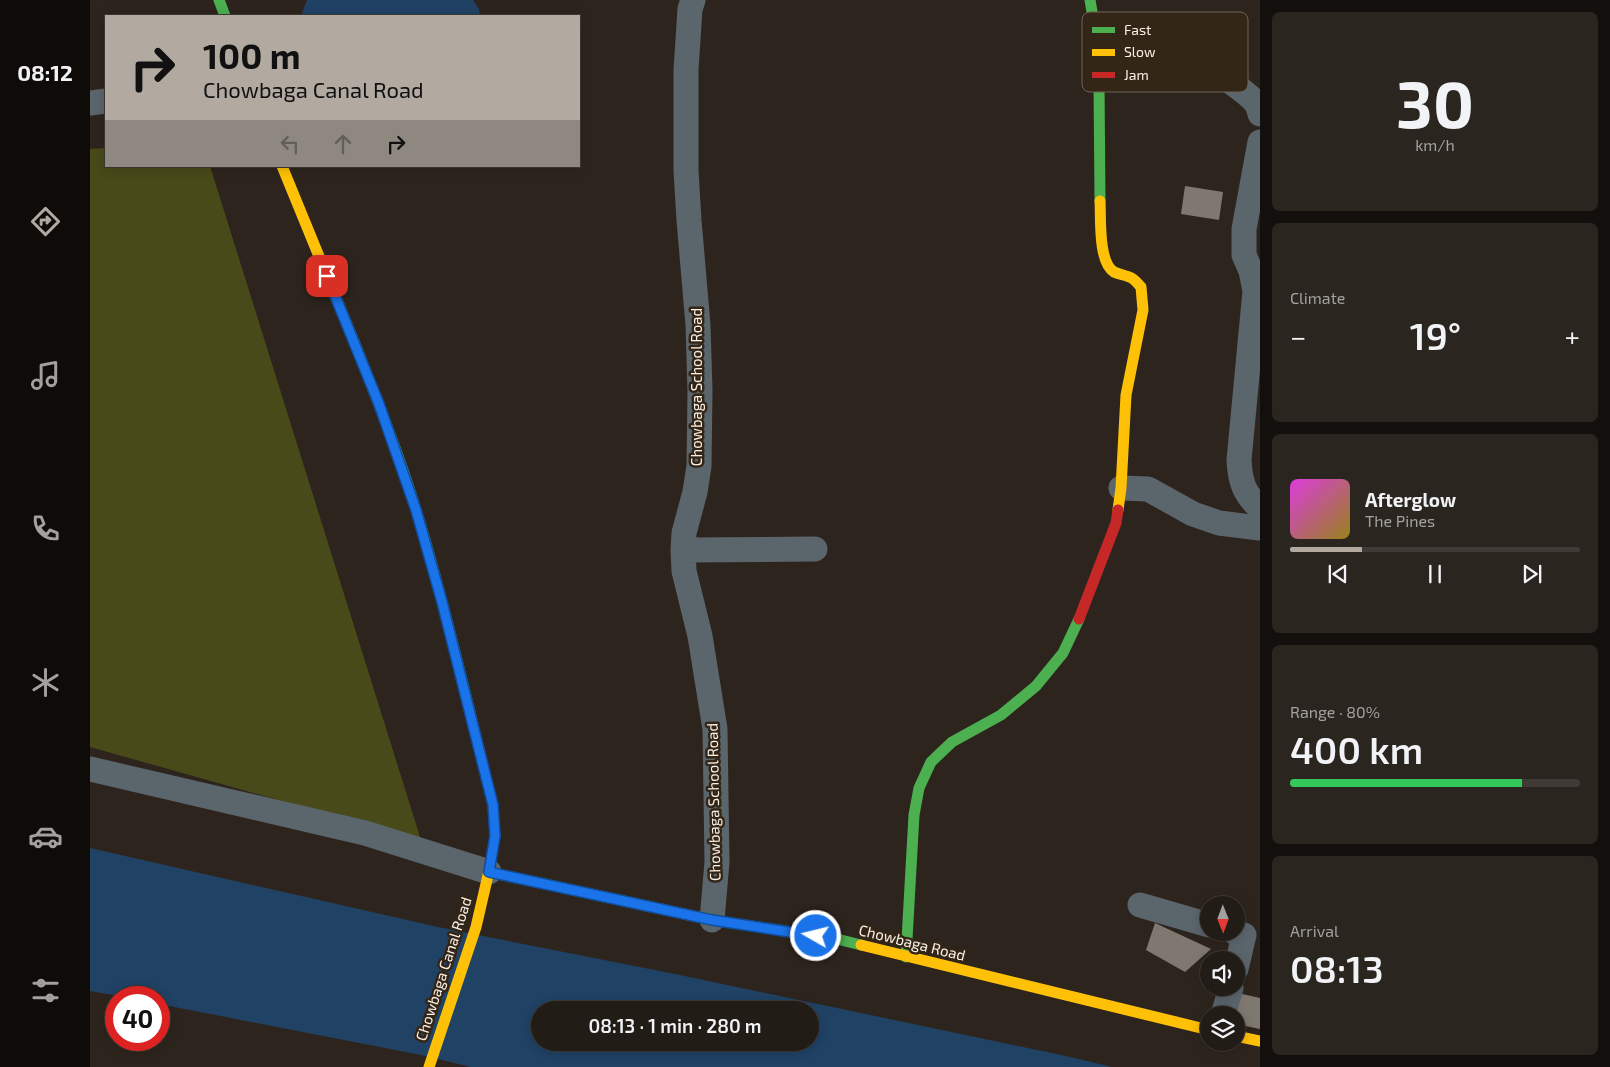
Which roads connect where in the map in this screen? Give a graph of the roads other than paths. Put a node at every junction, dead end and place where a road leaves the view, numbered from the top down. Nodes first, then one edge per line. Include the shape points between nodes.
1 (219, 0) edge
2 (693, 0) edge
3 (225, 15) edge
4 (1099, 92) edge
5 (1242, 92) edge
6 (105, 101) edge
7 (90, 103) edge
8 (1260, 114) edge
9 (1260, 142) edge
10 (282, 167) edge
11 (1122, 488) junction
12 (1260, 508) edge
13 (1260, 528) edge
14 (815, 549) dead end
15 (683, 550) junction
16 (90, 769) edge
17 (489, 872) junction
18 (1140, 905) dead end
19 (712, 920) junction
20 (1200, 922) edge
21 (906, 957) junction
22 (1200, 1028) edge
23 (1245, 1038) edge
24 (1260, 1042) edge
25 (428, 1067) edge

1 - 3 street
2 - 15 street, Chowbaga School Road via 686,70 686,171 698,325 699,466
4 - 11 street via 1104,256 1113,271 1133,279 1141,288 1143,310 1126,396
5 - 8 street via 1257,104
6 - 7 street
9 - 12 street via 1244,230 1244,255 1256,291 1238,460 1240,477 1251,500
10 - 17 street, Chowbaga Canal Road via 379,404 416,510 493,805 495,836
11 - 13 street via 1148,489 1193,514 1219,523
11 - 21 street via 1116,523 1062,653 1036,686 1001,715 952,742 931,762 919,788 914,816
14 - 15 street
15 - 19 street, Chowbaga School Road via 684,571 700,636 715,729 717,862
16 - 17 street via 365,833
17 - 19 street, Chowbaga Road
17 - 25 street, Chowbaga Canal Road via 476,928
18 - 20 street
19 - 21 street, Chowbaga Road via 833,938
21 - 22 street, Chowbaga Road
23 - 24 street

